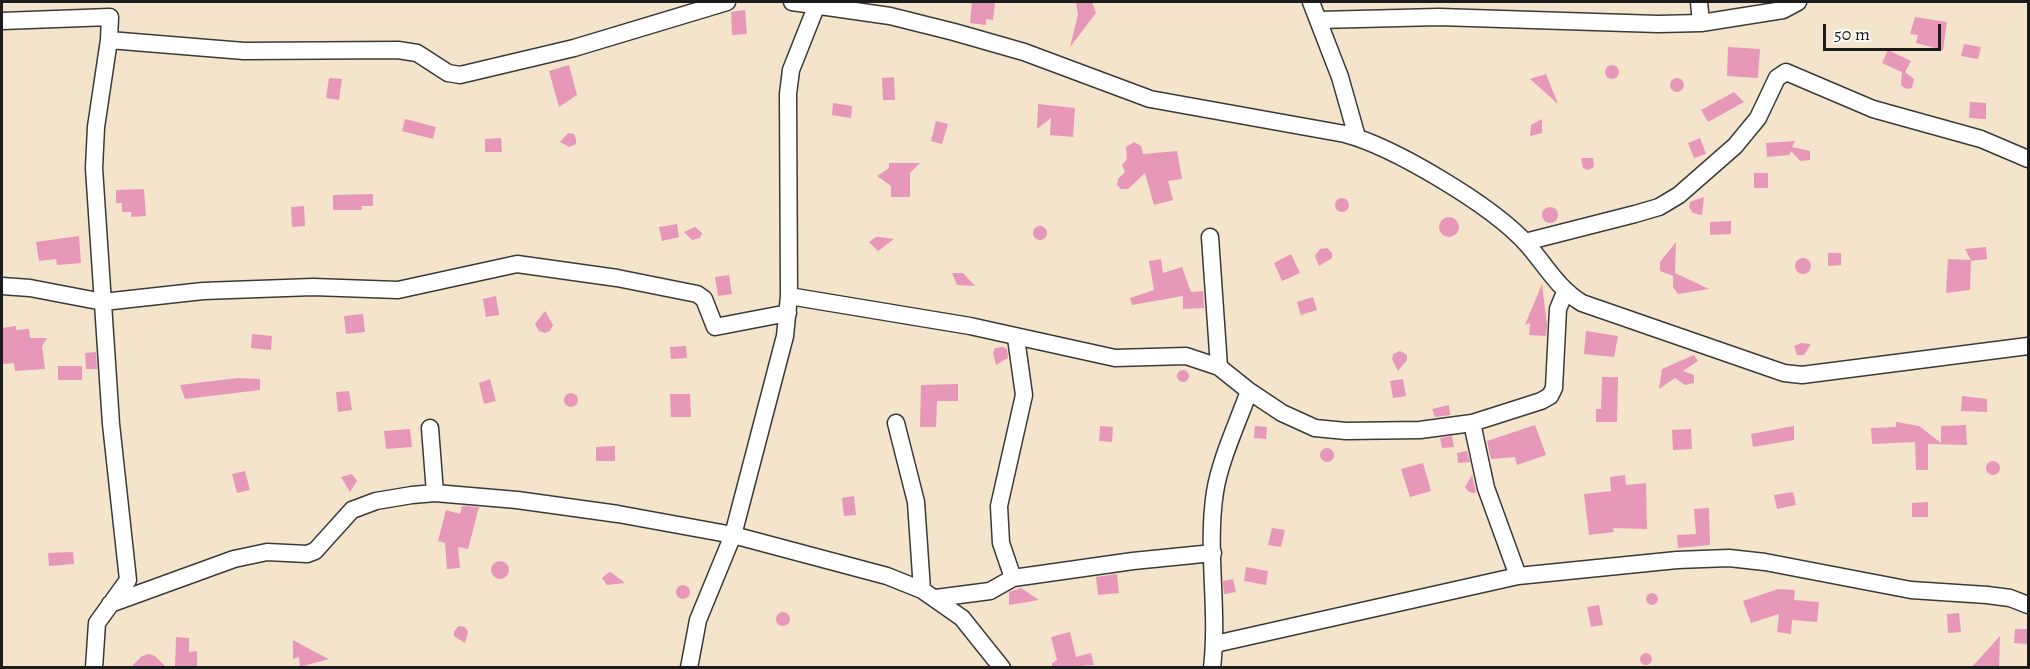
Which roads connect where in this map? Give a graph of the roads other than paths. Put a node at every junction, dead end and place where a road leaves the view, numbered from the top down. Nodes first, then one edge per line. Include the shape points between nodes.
1 (728, 2) edge
2 (792, 2) edge
3 (1311, 2) edge
4 (1699, 2) edge
5 (1798, 2) edge
6 (817, 4) edge
7 (110, 9) edge
8 (1319, 20) junction
9 (2, 21) edge
10 (1701, 22) junction
11 (109, 40) junction
12 (1357, 137) junction
13 (2028, 159) edge
14 (1210, 237) dead end
15 (1525, 242) junction
16 (2, 286) edge
17 (1564, 292) junction
18 (789, 296) junction
19 (103, 302) junction
20 (788, 313) junction
21 (1016, 338) junction
22 (2028, 346) edge
23 (1219, 367) junction
24 (1249, 391) junction
25 (896, 423) dead end
26 (1472, 423) junction
27 (430, 428) dead end
28 (435, 493) junction
29 (733, 535) junction
30 (1213, 553) junction
31 (1518, 576) junction
32 (1013, 578) junction
33 (929, 594) junction
34 (110, 604) junction
35 (2028, 605) edge
36 (1215, 644) junction
37 (94, 668) edge
38 (689, 668) edge
39 (1002, 668) edge
40 (1212, 668) edge

1 - 11 street via 574,48 460,75 448,73 417,53 398,50 244,51
2 - 6 street
3 - 8 street
4 - 10 street
5 - 10 street via 1783,10
6 - 12 street via 890,16 1024,51 1150,99
6 - 18 street via 791,70 788,94
7 - 9 street
7 - 11 street
8 - 10 street via 1427,17
8 - 12 street
11 - 19 street via 94,168
12 - 15 street via 1471,198
13 - 15 street via 1981,140 1873,109 1786,72 1777,78 1758,118 1735,146 1679,195 1659,207
14 - 23 street
15 - 17 street
16 - 19 street
17 - 22 street via 1582,303 1784,373 1822,373
17 - 26 street via 1558,309 1554,388 1550,396
18 - 20 street
18 - 21 street via 970,326
19 - 20 street via 203,291 313,287 398,290 517,264 697,294 704,299 715,327
19 - 34 street via 128,580
20 - 29 street
21 - 23 street via 1115,358 1186,356
21 - 32 street via 1023,394 999,506 1001,543
23 - 24 street
24 - 26 street via 1282,413 1316,428 1420,430
24 - 30 street via 1215,489
25 - 33 street via 916,502
26 - 31 street via 1486,488
27 - 28 street
28 - 29 street via 517,500
28 - 34 street via 376,501 352,510 308,554 267,552 234,558
29 - 33 street via 887,576
29 - 38 street via 698,620
30 - 32 street
30 - 36 street
31 - 35 street via 1729,558 1911,590 2010,598
31 - 36 street
32 - 33 street via 990,591
33 - 39 street via 962,618
34 - 37 street via 97,623
36 - 40 street

